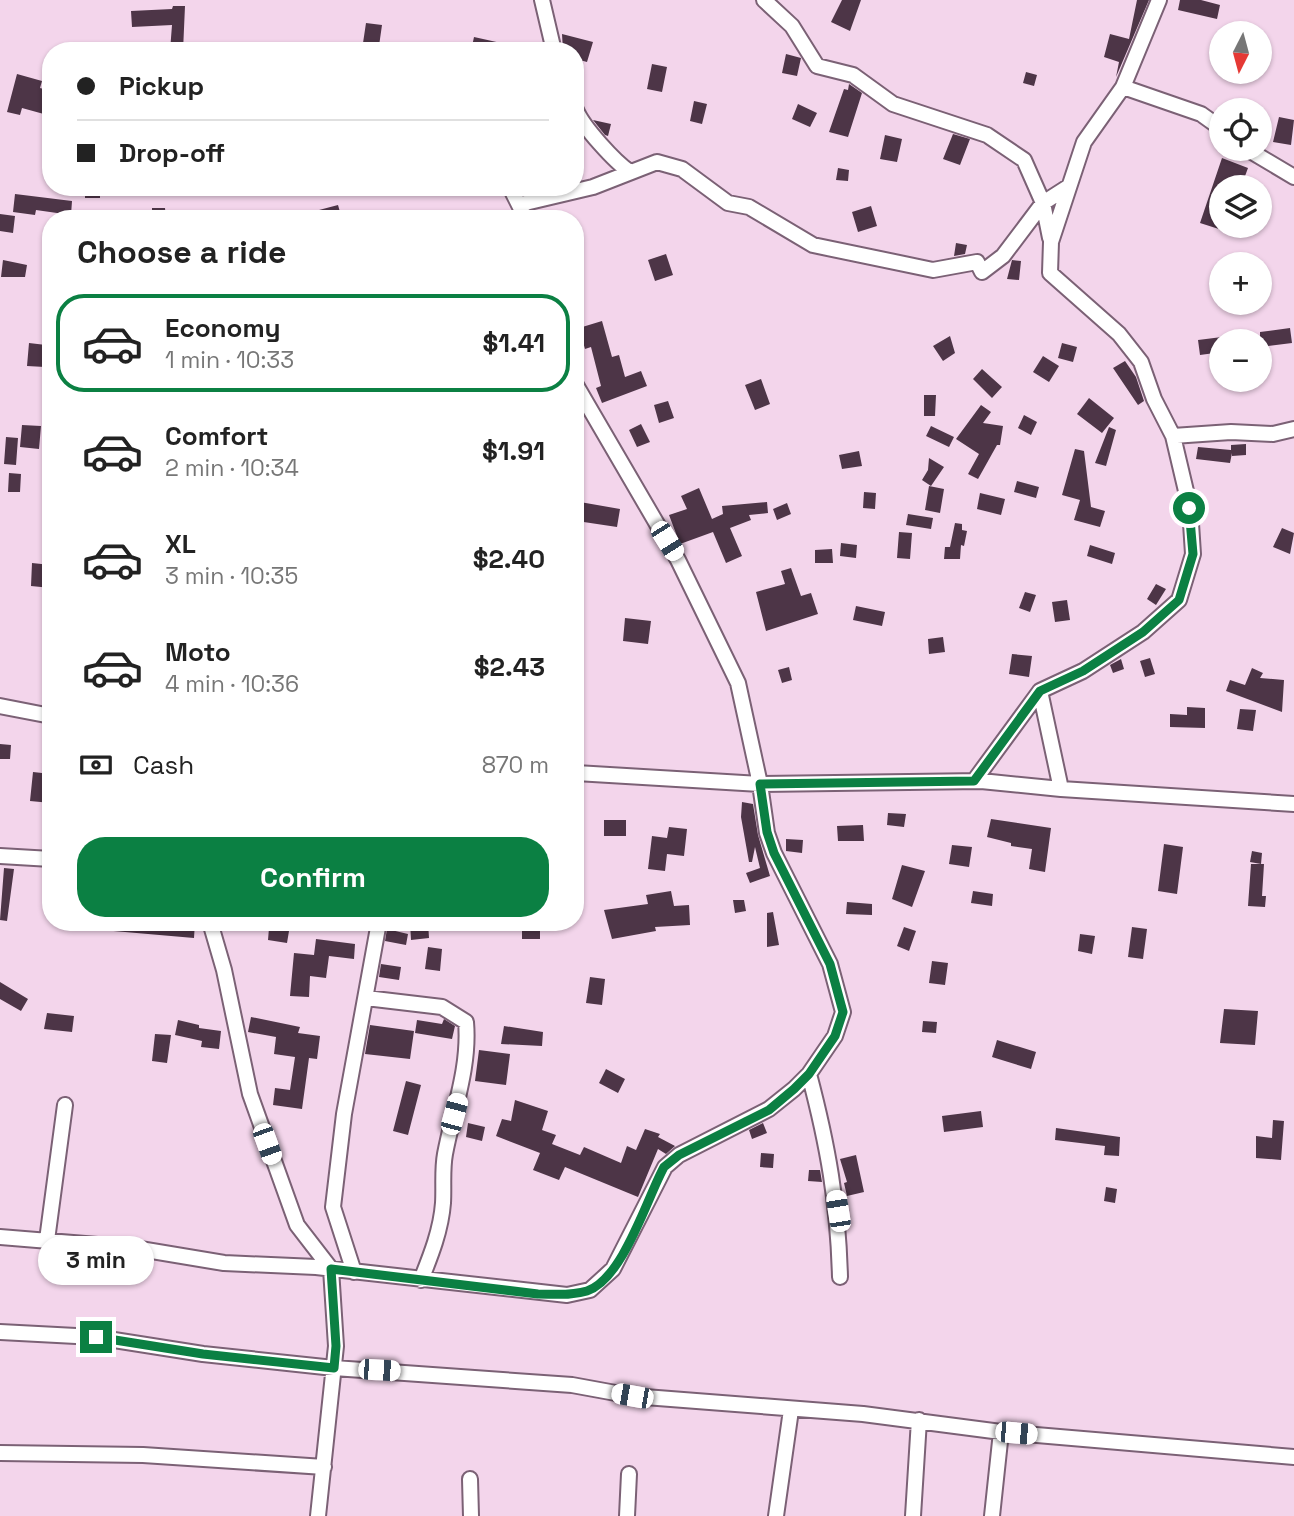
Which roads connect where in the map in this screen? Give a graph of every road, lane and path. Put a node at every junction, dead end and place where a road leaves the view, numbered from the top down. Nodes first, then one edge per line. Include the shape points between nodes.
1 (542, 0) edge
2 (764, 0) edge
3 (1159, 0) edge
4 (552, 42) edge
5 (1123, 87) junction
6 (1209, 120) edge
7 (584, 125) edge
8 (1268, 161) edge
9 (630, 172) junction
10 (1294, 177) edge
11 (1068, 187) junction
12 (584, 189) edge
13 (516, 196) edge
14 (555, 196) edge
15 (1043, 203) junction
16 (521, 204) junction
17 (523, 210) edge
18 (1051, 243) junction
19 (584, 400) edge
20 (1294, 429) edge
21 (1173, 436) junction
22 (1040, 691) junction
23 (0, 706) edge
24 (42, 714) edge
25 (584, 773) edge
26 (974, 781) junction
27 (760, 784) junction
28 (1061, 789) junction
29 (1294, 804) edge
30 (0, 856) edge
31 (42, 858) edge
32 (213, 931) edge
33 (377, 931) edge
34 (366, 998) junction
35 (809, 1074) junction
36 (65, 1105) dead end
37 (0, 1237) edge
38 (47, 1240) junction
39 (331, 1269) junction
40 (354, 1272) junction
41 (840, 1278) dead end
42 (421, 1280) junction
43 (0, 1332) edge
44 (334, 1368) junction
45 (792, 1410) junction
46 (919, 1420) junction
47 (1001, 1432) junction
48 (0, 1453) edge
49 (1294, 1457) edge
50 (324, 1467) junction
51 (629, 1474) dead end
52 (470, 1479) dead end
53 (318, 1516) edge
54 (471, 1516) edge
55 (627, 1516) edge
56 (775, 1516) edge
57 (913, 1516) edge
58 (992, 1516) edge

1 - 4 street
2 - 15 street via 792,26 817,66 853,75 893,104 987,135 1024,160
3 - 5 street
5 - 6 street
5 - 11 street via 1084,142
7 - 9 street via 616,163
8 - 10 street
9 - 12 street
9 - 15 street via 657,162 682,169 728,204 749,207 813,245 933,270 977,262 982,272 1003,256
11 - 15 street
11 - 18 street
13 - 16 street
14 - 16 street
15 - 18 street
16 - 17 street
18 - 21 street via 1050,274 1119,334 1141,362
19 - 27 street via 678,560 738,683
20 - 21 street via 1273,434
21 - 22 street via 1189,508 1193,554 1179,600 1143,632 1083,671
22 - 26 street
22 - 28 street
23 - 24 street
25 - 27 street
26 - 27 street
26 - 28 street
27 - 35 street via 774,853 830,964 843,1012 835,1036
28 - 29 street
30 - 31 street
32 - 39 street via 250,1094 297,1225
33 - 34 street
34 - 40 street via 344,1114 333,1207
34 - 42 street via 442,1007 466,1023 459,1095 444,1160 443,1205 435,1246
35 - 41 street via 838,1211
35 - 42 street via 769,1110 664,1167 613,1269 590,1290 538,1294
36 - 38 street
37 - 38 street
38 - 39 street via 225,1263
39 - 40 street
39 - 44 street
40 - 42 street
43 - 44 street via 96,1337
44 - 45 street via 572,1385 632,1396
44 - 50 street
45 - 46 street
45 - 56 street
46 - 47 street
46 - 57 street
47 - 49 street
47 - 58 street
48 - 50 street via 143,1455
50 - 53 street
51 - 55 street
52 - 54 street

